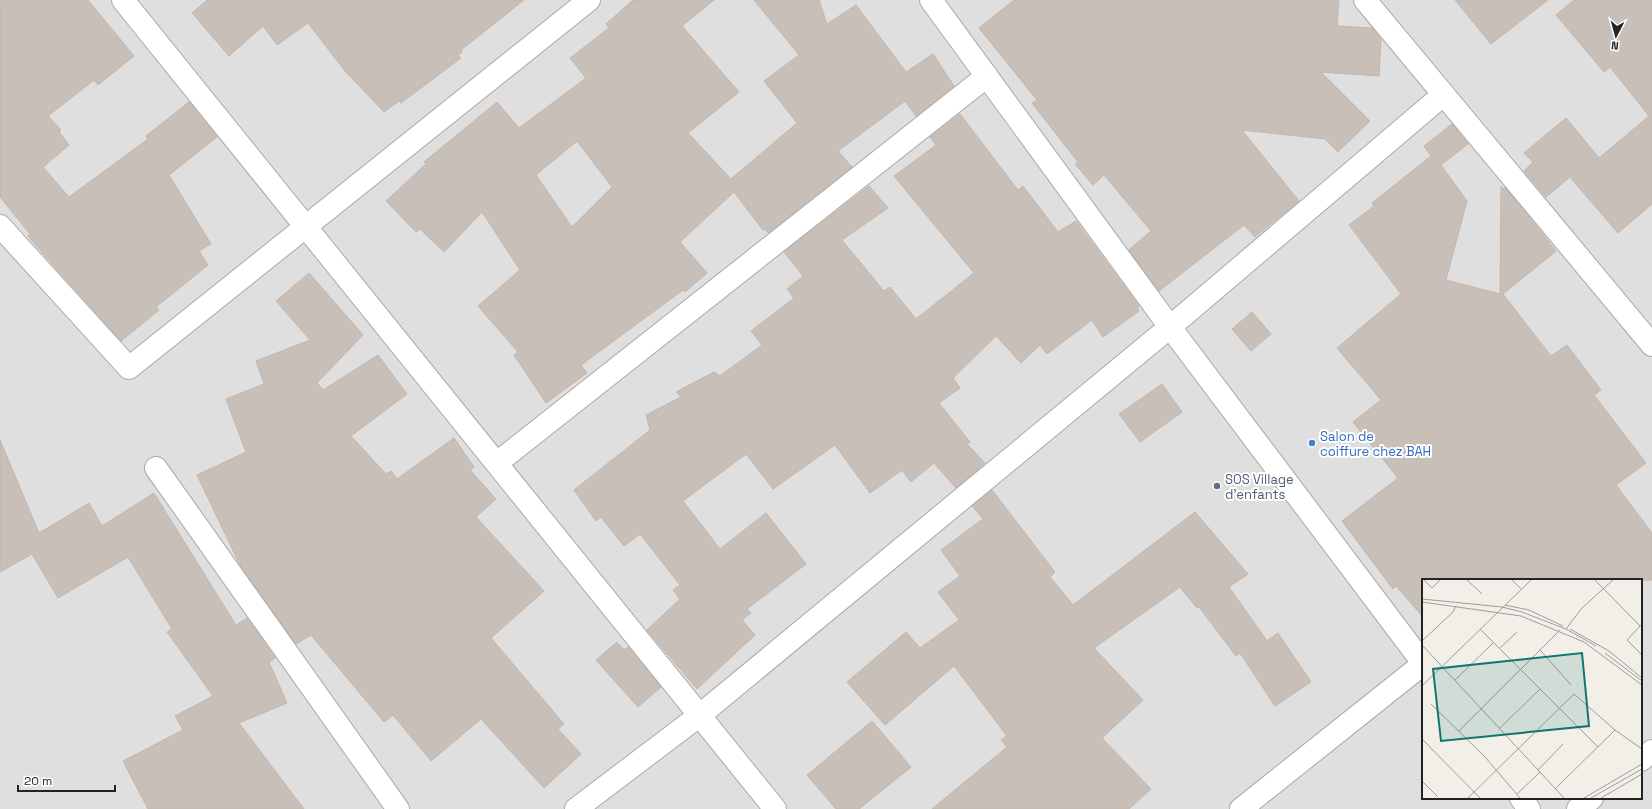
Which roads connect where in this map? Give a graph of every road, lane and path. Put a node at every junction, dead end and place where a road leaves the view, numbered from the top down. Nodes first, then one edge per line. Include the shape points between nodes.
1 (123, 0) edge
2 (589, 0) edge
3 (931, 0) edge
4 (1365, 0) edge
5 (987, 76) junction
6 (1443, 95) junction
7 (0, 226) edge
8 (305, 226) junction
9 (1170, 327) junction
10 (1652, 345) edge
11 (497, 463) junction
12 (156, 468) dead end
13 (1422, 662) edge
14 (1422, 664) edge
15 (700, 715) junction
16 (1652, 751) edge
17 (1642, 759) edge
18 (1522, 799) edge
19 (1591, 799) edge
20 (398, 809) edge
21 (576, 809) edge
22 (775, 809) edge
23 (1241, 809) edge
24 (1529, 809) edge
25 (1578, 809) edge

1 - 8 street
2 - 8 street
3 - 5 street
4 - 6 street
5 - 9 street
5 - 11 street
6 - 9 street
6 - 10 street
7 - 8 street via 129,368
8 - 11 street
9 - 13 street
9 - 15 street
11 - 15 street
12 - 20 street
14 - 23 street
15 - 21 street
15 - 22 street
16 - 17 street
18 - 24 street
19 - 25 street

